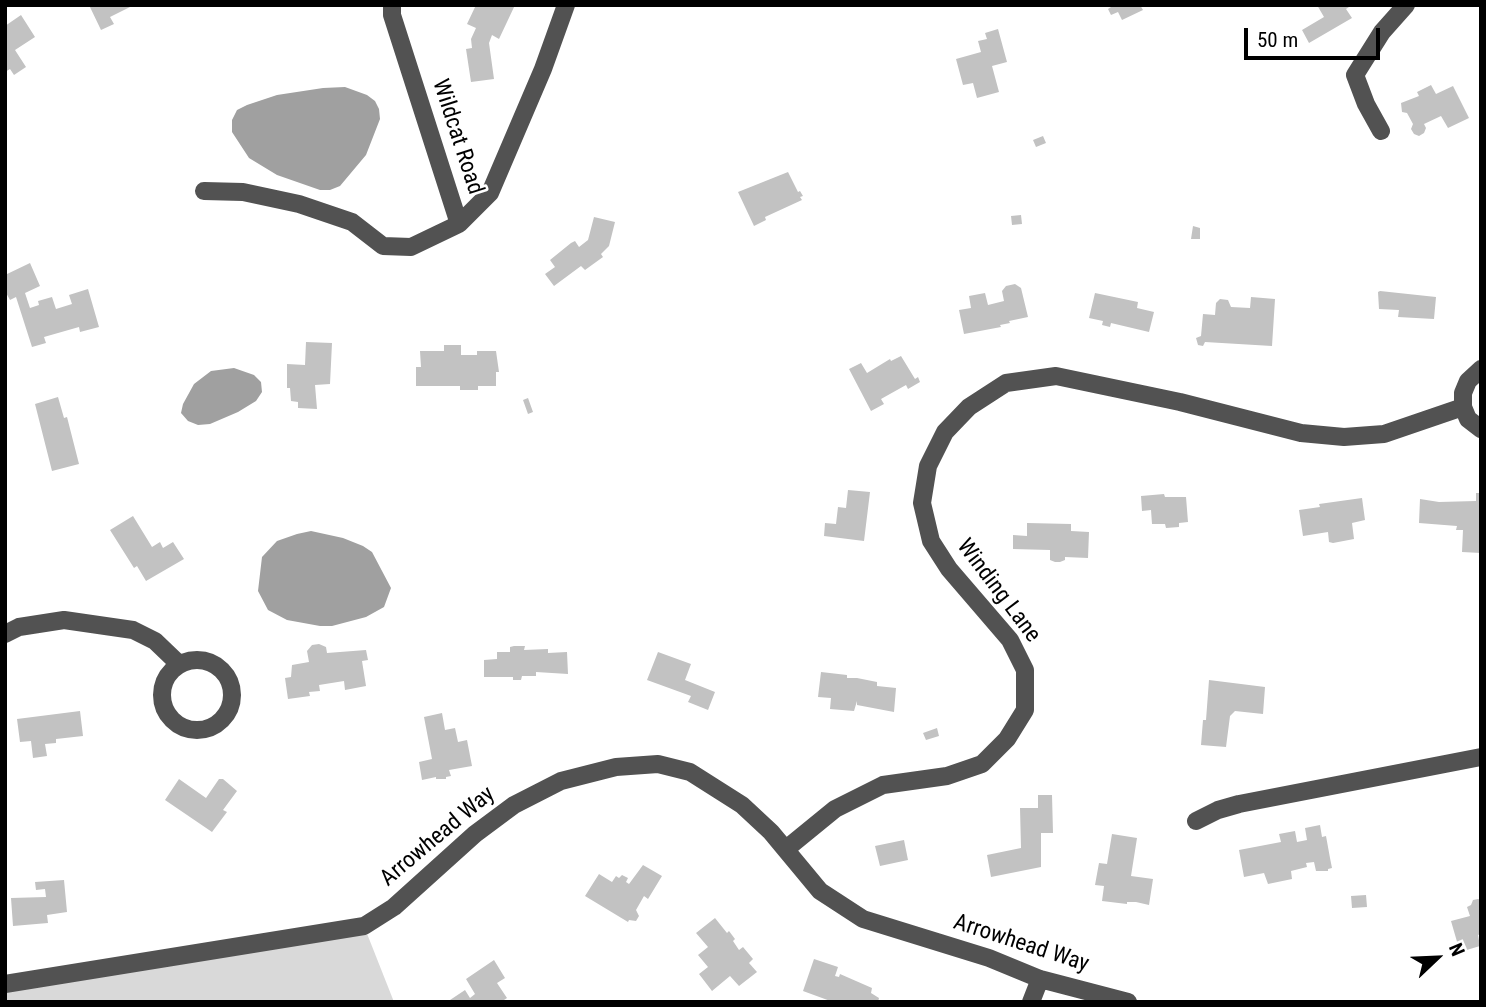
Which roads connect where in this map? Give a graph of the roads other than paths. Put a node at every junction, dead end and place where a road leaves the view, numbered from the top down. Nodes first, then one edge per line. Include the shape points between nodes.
1 (392, 5) edge
2 (566, 5) edge
3 (1406, 5) edge
4 (1381, 131) dead end
5 (204, 191) dead end
6 (459, 224) junction
7 (1481, 369) edge
8 (1463, 407) junction
9 (1481, 429) edge
10 (5, 634) edge
11 (179, 664) junction
12 (1481, 757) edge
13 (1196, 821) dead end
14 (786, 849) junction
15 (1040, 979) junction
16 (5, 984) edge
17 (1031, 1002) edge
18 (1128, 1002) edge

1 - 6 street, Wildcat Road
2 - 6 street via 490,193
3 - 4 street via 1355,75
5 - 6 street, Wildcat Road via 243,192 299,204 352,222 383,246 411,247
7 - 8 street via 1468,381
8 - 9 street via 1468,419
8 - 14 street, Winding Lane via 1384,434 1344,437 1301,433 1056,376 1006,383 969,407 945,432 928,466 922,503 931,541 1010,640 1025,670 1025,710 1007,739 982,764 947,776 883,785 835,809
10 - 11 street via 19,627 64,620 133,630 155,641
11 - 11 street via 163,686 166,713 188,730 215,726 232,704 228,677 206,661
12 - 13 street via 1239,804
14 - 15 street, Arrowhead Way via 820,891 863,919 989,958
14 - 16 street, Arrowhead Way via 743,806 690,772 658,764 616,767 561,781 514,805 364,926
15 - 17 street
15 - 18 street, Arrowhead Way

